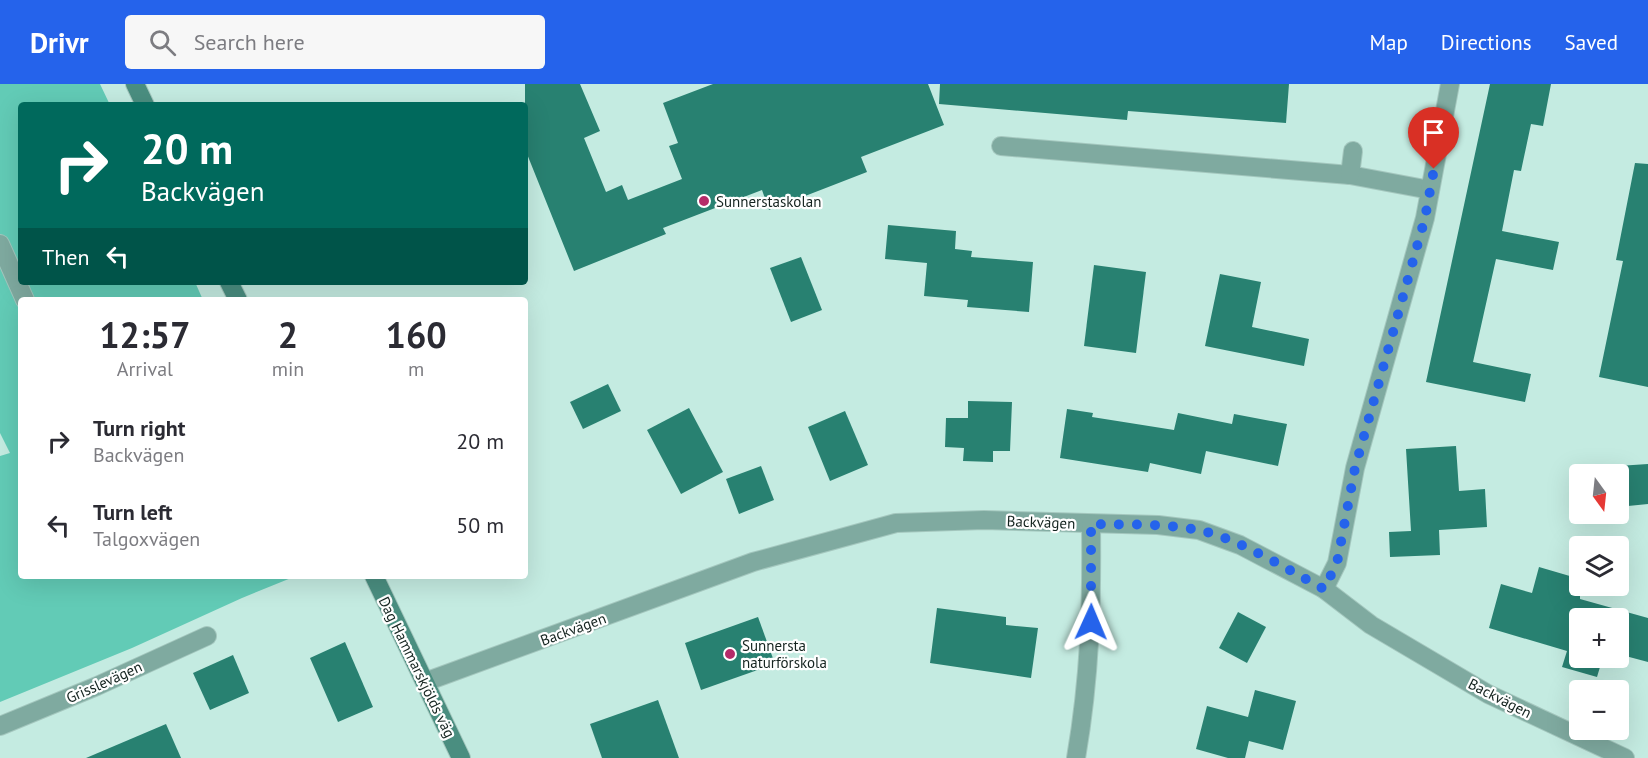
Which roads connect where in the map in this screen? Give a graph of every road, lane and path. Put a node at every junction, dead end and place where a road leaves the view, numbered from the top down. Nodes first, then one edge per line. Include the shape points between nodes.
1 (135, 84) edge
2 (1450, 84) edge
3 (144, 102) edge
4 (1001, 146) dead end
5 (1353, 151) dead end
6 (1350, 175) junction
7 (1430, 190) junction
8 (0, 244) edge
9 (18, 284) edge
10 (1091, 524) junction
11 (375, 579) edge
12 (1324, 589) junction
13 (207, 636) dead end
14 (425, 682) junction
15 (0, 726) edge
16 (461, 758) edge
17 (1076, 758) edge
18 (1625, 758) edge

1 - 3 main road
2 - 7 street
4 - 6 street
5 - 6 street
6 - 7 street
7 - 12 street via 1355,468 1337,563
8 - 9 street
10 - 12 street, Backvägen via 1199,530 1240,545
10 - 14 street, Backvägen via 984,520 896,523 753,562
10 - 17 street via 1089,665
11 - 14 main road, Dag Hammarskjölds väg
12 - 18 street, Backvägen via 1371,625 1488,694
13 - 15 street, Grisslevägen
14 - 16 main road, Dag Hammarskjölds väg

